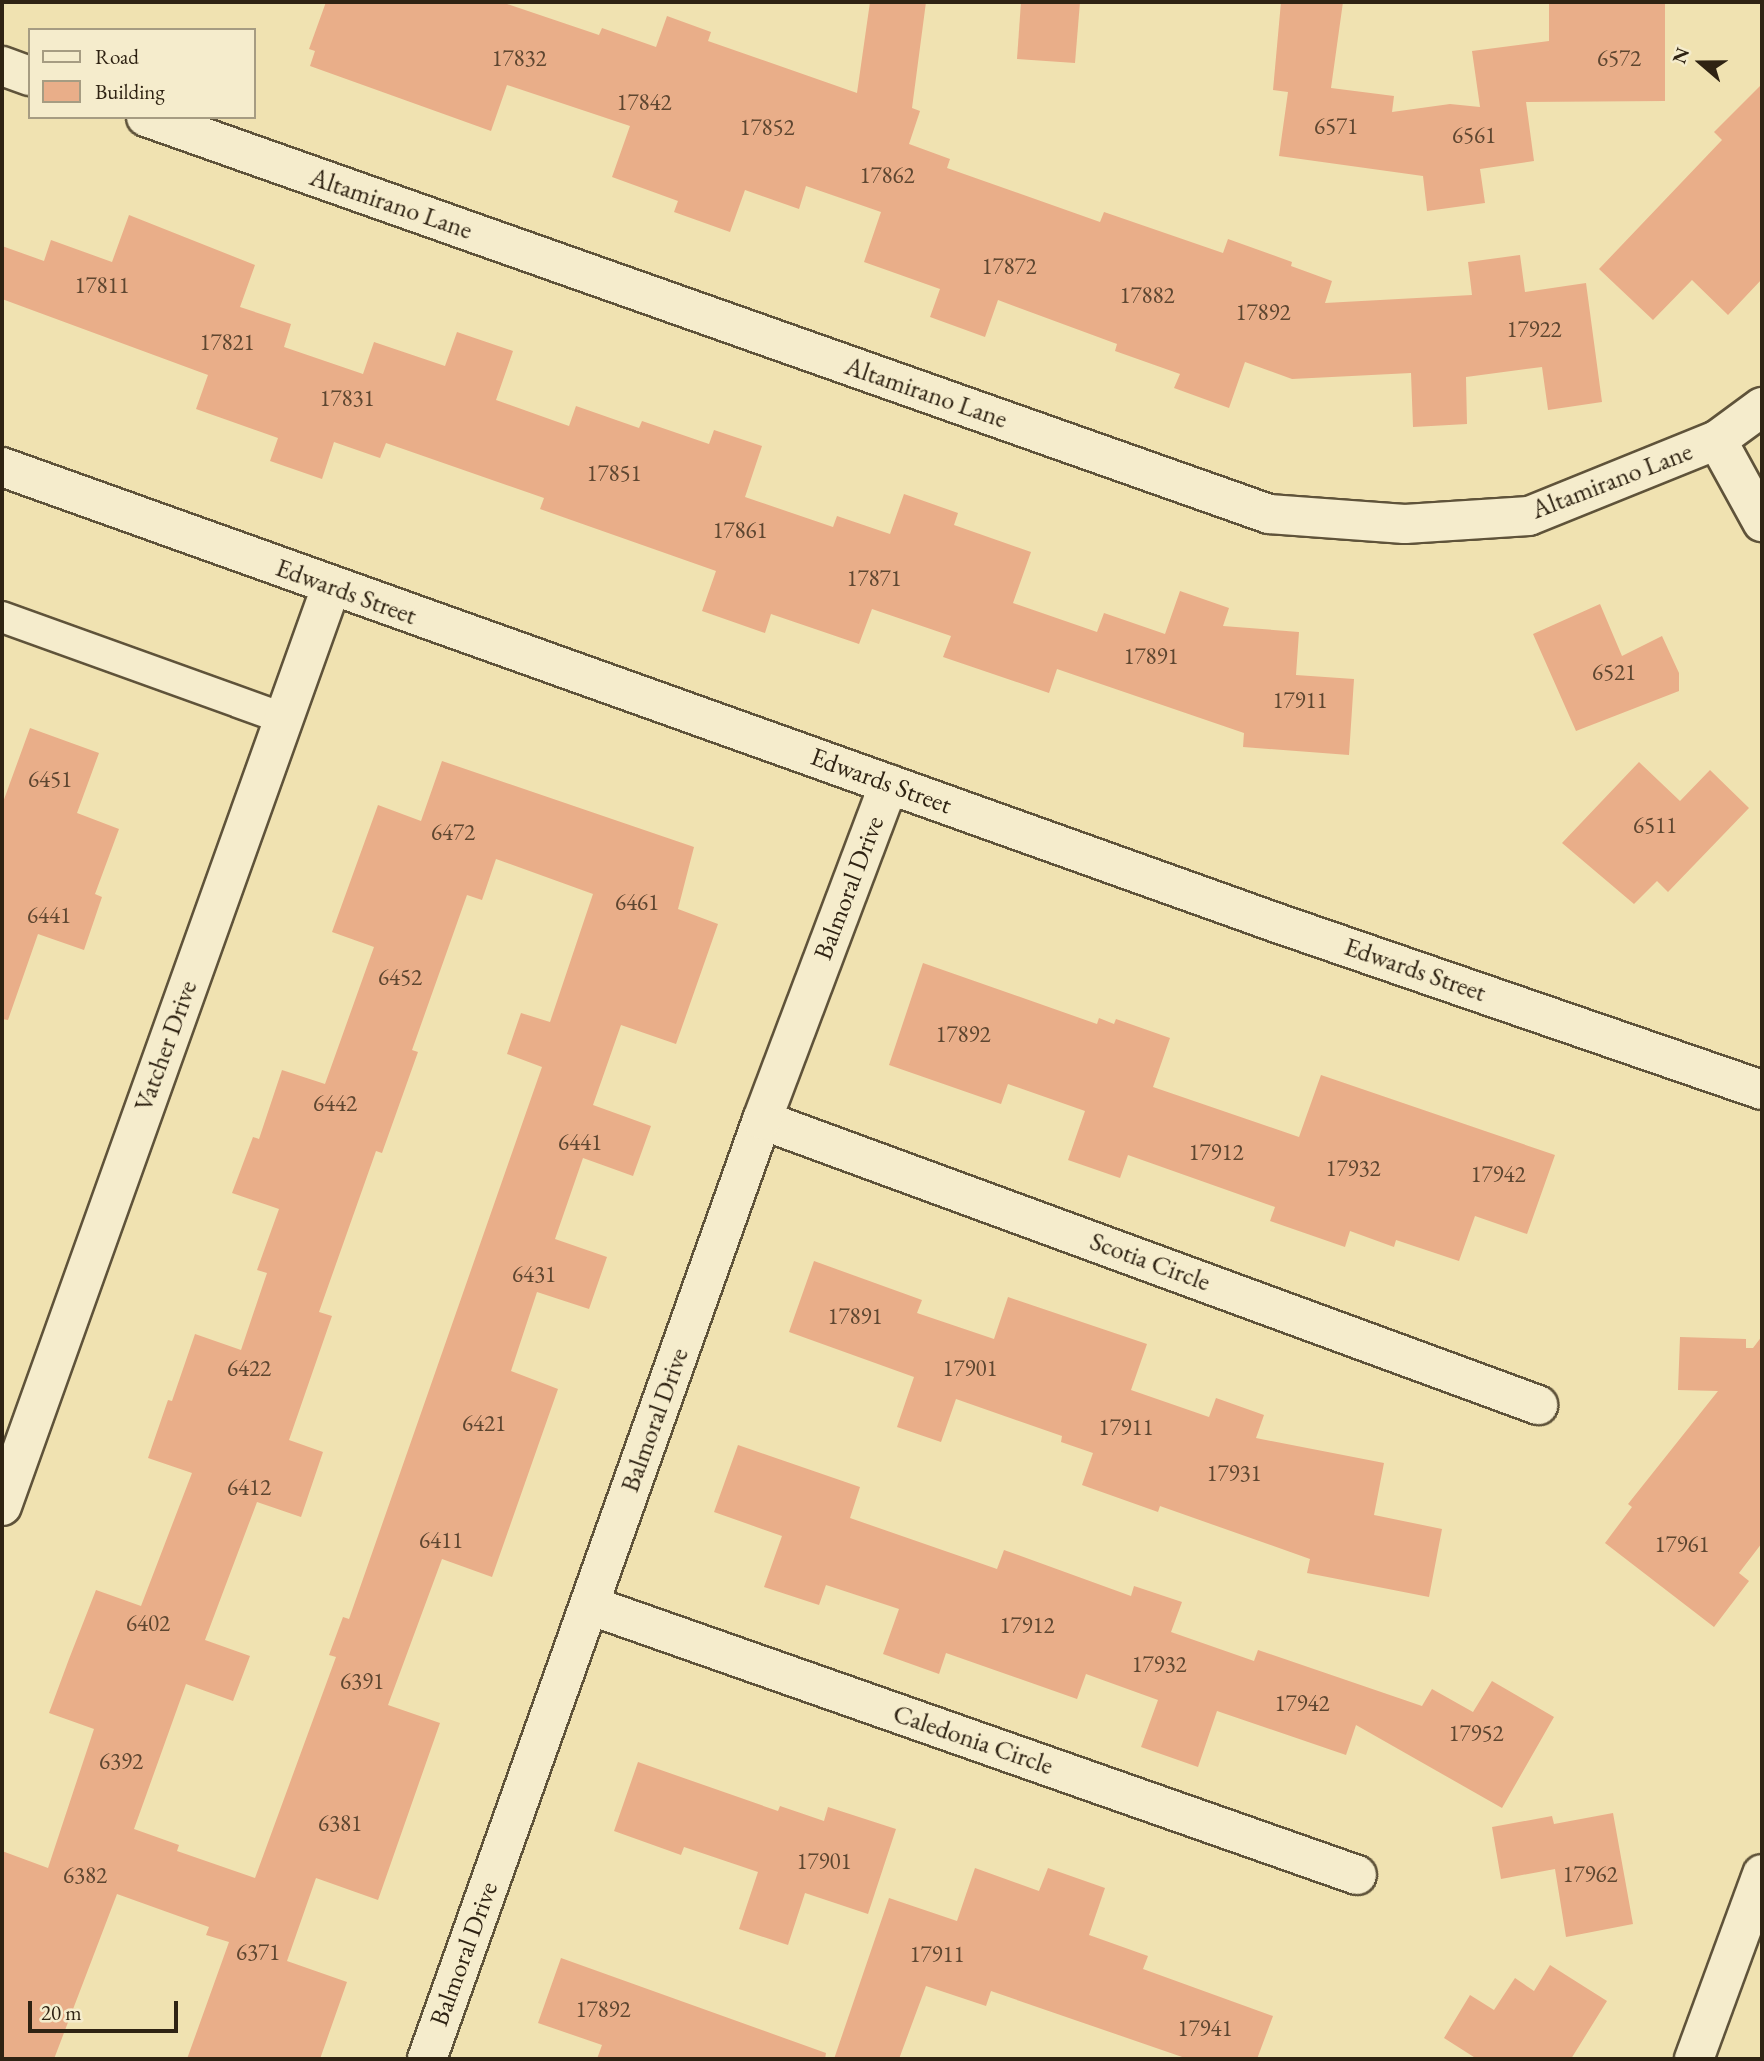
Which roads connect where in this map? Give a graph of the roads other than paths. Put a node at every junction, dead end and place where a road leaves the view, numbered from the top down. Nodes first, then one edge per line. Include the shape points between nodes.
1 (2, 66) edge
2 (28, 75) edge
3 (151, 119) edge
4 (1762, 407) edge
5 (1717, 440) junction
6 (2, 467) edge
7 (1762, 522) edge
8 (331, 587) junction
9 (2, 617) edge
10 (283, 718) junction
11 (888, 783) junction
12 (1762, 1090) edge
13 (762, 1120) junction
14 (1538, 1405) dead end
15 (2, 1506) edge
16 (589, 1605) junction
17 (1762, 1874) edge
18 (1357, 1875) dead end
19 (427, 2059) edge
20 (1695, 2059) edge

1 - 2 street
3 - 5 street, Altamirano Lane via 1269,514 1405,524 1529,516
4 - 5 street, Altamirano Lane
5 - 7 street
6 - 8 street, Edwards Street
8 - 10 street, Vatcher Drive
8 - 11 street, Edwards Street
9 - 10 lane
10 - 15 street, Vatcher Drive
11 - 12 street, Edwards Street
11 - 13 street, Balmoral Drive
13 - 14 street, Scotia Circle
13 - 16 street, Balmoral Drive
16 - 18 street, Caledonia Circle
16 - 19 street, Balmoral Drive
17 - 20 street

